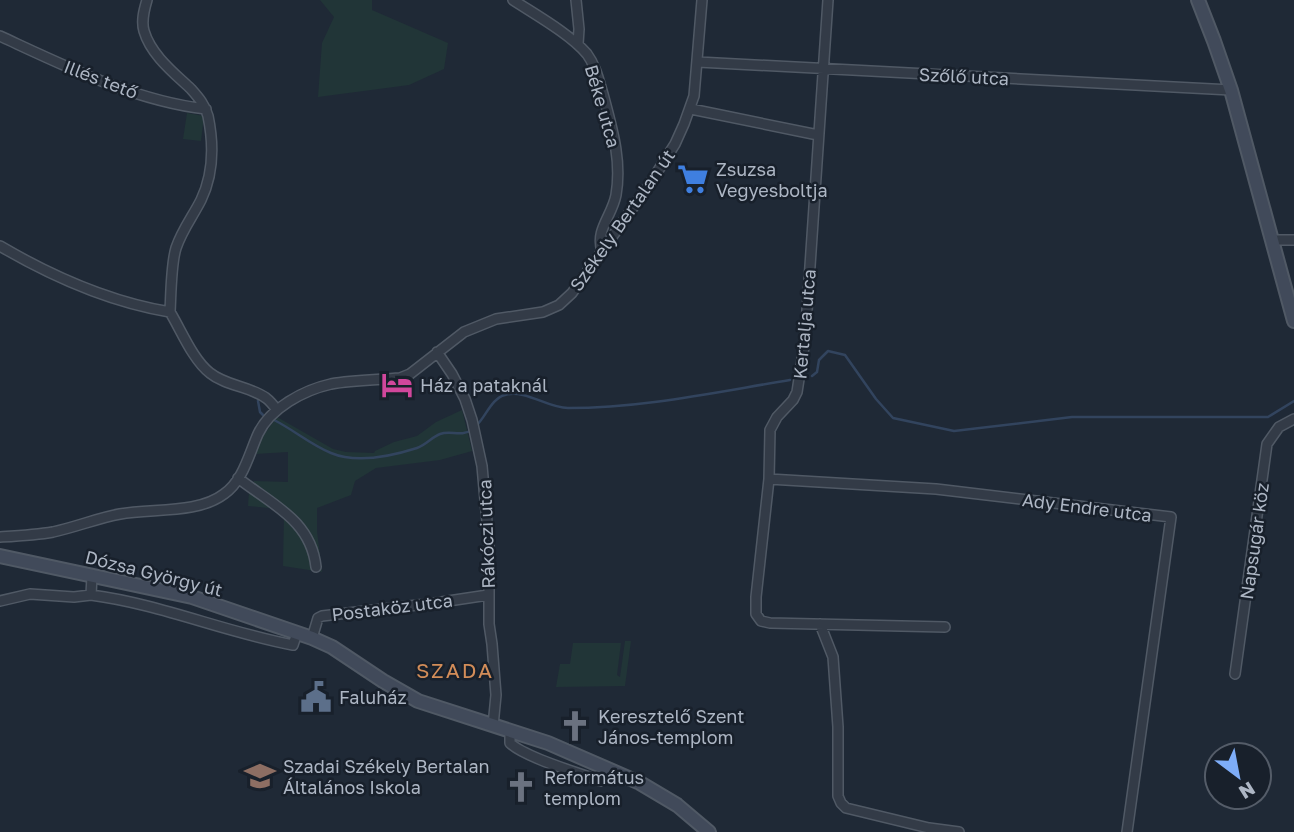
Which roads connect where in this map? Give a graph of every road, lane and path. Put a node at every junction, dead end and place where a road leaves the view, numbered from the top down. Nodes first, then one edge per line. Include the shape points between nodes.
1 (147, 0) edge
2 (513, 0) edge
3 (576, 0) edge
4 (702, 0) edge
5 (828, 0) edge
6 (1198, 0) edge
7 (0, 36) edge
8 (578, 44) junction
9 (698, 62) junction
10 (824, 68) junction
11 (1231, 90) junction
12 (206, 109) junction
13 (691, 109) junction
14 (818, 135) junction
15 (1273, 240) junction
16 (1294, 240) edge
17 (0, 246) edge
18 (601, 251) junction
19 (170, 312) junction
20 (1294, 321) edge
21 (437, 352) junction
22 (277, 410) junction
23 (1294, 419) edge
24 (238, 478) junction
25 (769, 479) junction
26 (0, 537) edge
27 (0, 556) edge
28 (316, 567) dead end
29 (92, 576) junction
30 (91, 595) junction
31 (488, 595) junction
32 (0, 601) edge
33 (820, 624) junction
34 (946, 627) dead end
35 (297, 633) junction
36 (312, 638) junction
37 (1235, 674) dead end
38 (493, 726) junction
39 (510, 730) junction
40 (600, 781) dead end
41 (709, 832) edge
42 (959, 832) edge
43 (1127, 832) edge

1 - 12 street via 143,31 151,47
2 - 8 street, Béke utca
3 - 8 street, Béke utca
4 - 9 street, Székely Bertalan út
5 - 10 street, Kertalja utca
6 - 11 main road
7 - 12 street, Illés tető via 89,76 177,106
8 - 18 street, Béke utca via 595,69 617,153 616,194 599,236
9 - 10 street, Szőlő utca
9 - 13 street, Székely Bertalan út
10 - 11 street, Szőlő utca
10 - 14 street, Kertalja utca
11 - 15 main road
12 - 19 street via 212,164 201,201 175,251
13 - 14 street
13 - 18 street, Székely Bertalan út via 675,144
14 - 25 street, Kertalja utca via 805,340 797,393 770,430
15 - 16 street
15 - 20 main road
17 - 19 street via 65,281 110,298
18 - 21 street, Székely Bertalan út via 559,304 543,312 481,324
19 - 22 street via 209,373 267,398
21 - 22 street, Székely Bertalan út via 410,374 317,388
21 - 31 street, Rákóczi utca via 459,385 476,437 489,544
22 - 24 street, Székely Bertalan út via 258,433
23 - 37 street, Napsugár köz via 1279,427 1268,444
24 - 26 street, Székely Bertalan út via 229,490 191,507 117,514 53,532
24 - 28 street via 290,516 312,547
25 - 33 street, Kertalja utca via 756,614 770,623
25 - 43 street, Ady Endre utca via 936,489 1171,517
27 - 29 main road, Dózsa György út
29 - 30 street
29 - 35 main road, Dózsa György út via 192,597
30 - 32 street via 30,594
30 - 35 street, Dózsa György út via 149,606 270,641 293,645
31 - 36 street, Postaköz utca via 320,617
31 - 38 street, Rákóczi utca via 496,695
33 - 34 street, Kertalja utca
33 - 42 street via 833,657 841,803 846,808
35 - 36 main road, Dózsa György út
36 - 38 main road, Dózsa György út via 418,701
38 - 39 main road, Dózsa György út
39 - 40 street via 513,747
39 - 41 main road, Dózsa György út via 640,783

